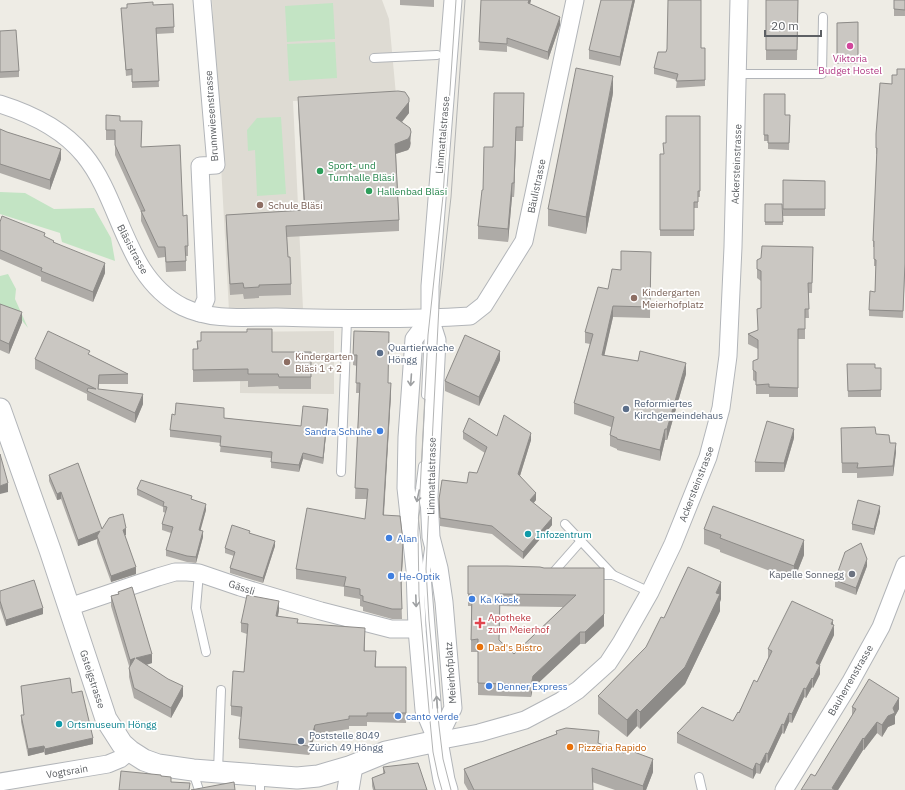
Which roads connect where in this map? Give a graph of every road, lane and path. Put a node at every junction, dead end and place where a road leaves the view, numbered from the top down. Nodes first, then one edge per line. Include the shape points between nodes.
1 (202, 0) edge
2 (453, 0) edge
3 (575, 0) edge
4 (739, 0) edge
5 (823, 17) dead end
6 (437, 55) dead end
7 (374, 58) dead end
8 (738, 74) junction
9 (0, 104) edge
10 (200, 313) junction
11 (430, 318) junction
12 (347, 319) junction
13 (0, 410) edge
14 (341, 472) dead end
15 (565, 524) dead end
16 (411, 534) junction
17 (431, 537) junction
18 (581, 541) junction
19 (905, 565) edge
20 (199, 573) junction
21 (551, 575) edge
22 (582, 575) edge
23 (613, 575) junction
24 (650, 592) junction
25 (69, 607) junction
26 (417, 629) junction
27 (206, 652) dead end
28 (222, 690) dead end
29 (437, 741) junction
30 (130, 751) junction
31 (352, 766) junction
32 (193, 770) junction
33 (218, 772) junction
34 (699, 777) dead end
35 (0, 782) edge
36 (260, 782) edge
37 (199, 790) edge
38 (348, 790) edge
39 (447, 790) edge
40 (702, 790) edge
41 (784, 790) edge

1 - 10 street, Brunnwiesenstrasse via 216,165 200,166 206,299
2 - 11 street, Limmattalstrasse via 432,258
3 - 11 street, Bäulistrasse via 524,241 484,306 470,316
4 - 8 street, Ackersteinstrasse
5 - 8 lane via 822,74
6 - 7 lane
8 - 24 street, Ackersteinstrasse via 734,240 728,356 721,408 708,457
9 - 10 street, Bläsistrasse via 19,110 55,128 85,155 98,176 134,253 153,284 184,307
10 - 12 street, Bläsistrasse via 228,318
11 - 12 street, Bläsistrasse
11 -> 16 street via 414,339 406,488
17 -> 11 street, Limmattalstrasse via 429,489 437,340
12 - 14 lane
13 - 25 street, Gsteigstrasse
15 - 18 lane
16 - 17 street
16 -> 26 street
17 - 29 street, Meierhofplatz via 444,602 453,708
18 - 21 lane
18 - 23 lane
19 - 41 street, Bauherrenstrasse via 880,627 854,676
20 - 25 street, Gässli via 175,572
20 - 26 street, Gässli via 377,626
20 - 27 lane via 196,608
22 - 23 lane
23 - 24 lane
24 - 29 street, Ackersteinstrasse via 622,644 608,663 578,690 525,720
25 - 30 street, Gsteigstrasse via 106,719 122,744
26 -> 29 street via 424,710
28 - 33 lane
29 - 31 street, Gsteigstrasse via 386,752
29 - 39 street
30 - 32 street, Gsteigstrasse via 158,765
30 - 35 street, Vogtsrain via 108,764
31 - 36 street, Gsteigstrasse via 318,776
31 - 38 street
32 - 33 street, Gsteigstrasse
32 - 37 lane
33 - 36 street, Gsteigstrasse
34 - 40 lane

